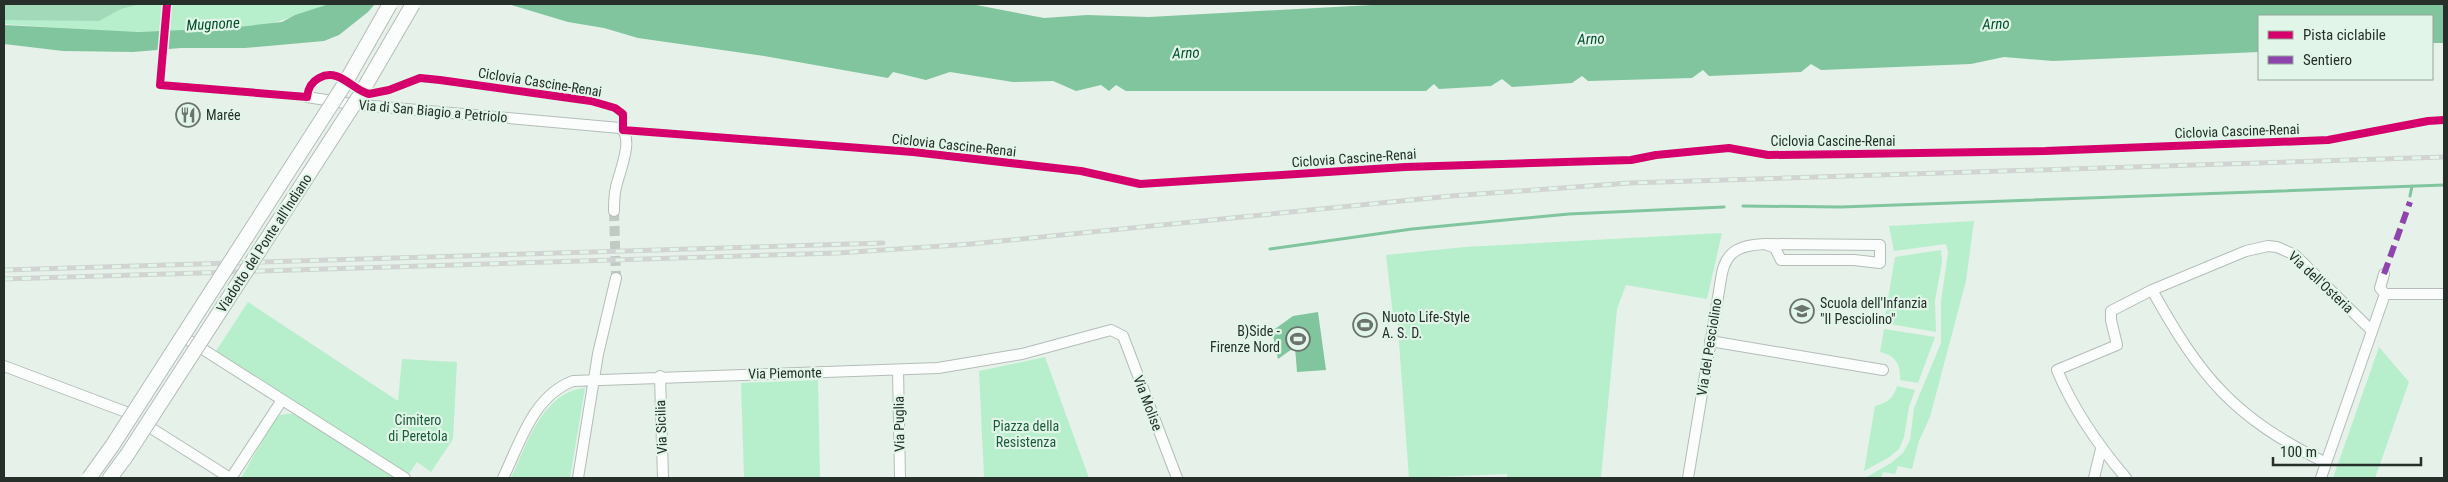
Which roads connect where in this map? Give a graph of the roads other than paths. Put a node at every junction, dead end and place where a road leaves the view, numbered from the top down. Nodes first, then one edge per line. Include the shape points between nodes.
1 (390, 4) edge
2 (413, 4) edge
3 (306, 97) dead end
4 (614, 211) tunnel mouth
5 (1765, 244) junction
6 (2384, 274) dead end
7 (616, 278) tunnel mouth
8 (2152, 290) junction
9 (2385, 294) junction
10 (2444, 294) edge
11 (1116, 330) joint
12 (2372, 330) junction
13 (190, 341) dead end
14 (1710, 341) junction
15 (4, 366) edge
16 (898, 370) junction
17 (1883, 370) dead end
18 (660, 376) junction
19 (593, 379) junction
20 (282, 400) junction
21 (126, 412) dead end
22 (151, 428) dead end
23 (2101, 449) junction
24 (127, 455) junction
25 (2326, 463) junction
26 (89, 478) edge
27 (110, 478) edge
28 (116, 478) edge
29 (231, 478) edge
30 (405, 478) edge
31 (503, 478) edge
32 (578, 478) edge
33 (663, 478) edge
34 (900, 478) edge
35 (1177, 478) edge
36 (1688, 478) edge
37 (2094, 478) edge
38 (2126, 478) edge
39 (2320, 478) edge

1 - 26 highway, Viadotto del Ponte all'Indiano, bridge via 344,84
2 - 24 highway, Viadotto del Ponte all'Indiano, bridge via 360,94
3 - 4 street, Via di San Biagio a Petriolo via 620,128 627,144 615,191
5 - 5 street, Via del Pesciolino via 1775,248 1781,260 1880,263 1880,244
5 - 14 street, Via del Pesciolino via 1742,246 1726,260
6 - 9 street via 2380,288
7 - 19 street
8 - 12 street, Via dell'Osteria via 2246,251 2277,247 2295,255
8 - 23 street, Via dell'Osteria via 2111,311 2117,345 2056,370
8 - 25 street via 2184,346 2224,396 2263,429
9 - 10 street
9 - 12 street
11 - 16 street, Via Piemonte via 992,360
11 - 35 street, Via Molise via 1123,336
12 - 25 street
13 - 20 street
14 - 17 street
14 - 36 street, Via del Pesciolino
15 - 21 street
16 - 18 street, Via Piemonte
16 - 34 street, Via Puglia
18 - 19 street, Via Piemonte
18 - 33 street, Via Sicilia
19 - 31 street, Via Piemonte via 568,383 546,398 530,420
19 - 32 street
20 - 29 street
20 - 30 street
22 - 29 street
23 - 37 street
23 - 38 street, Via dell'Osteria
24 - 27 highway, Viadotto del Ponte all'Indiano
24 - 28 highway
25 - 39 street

